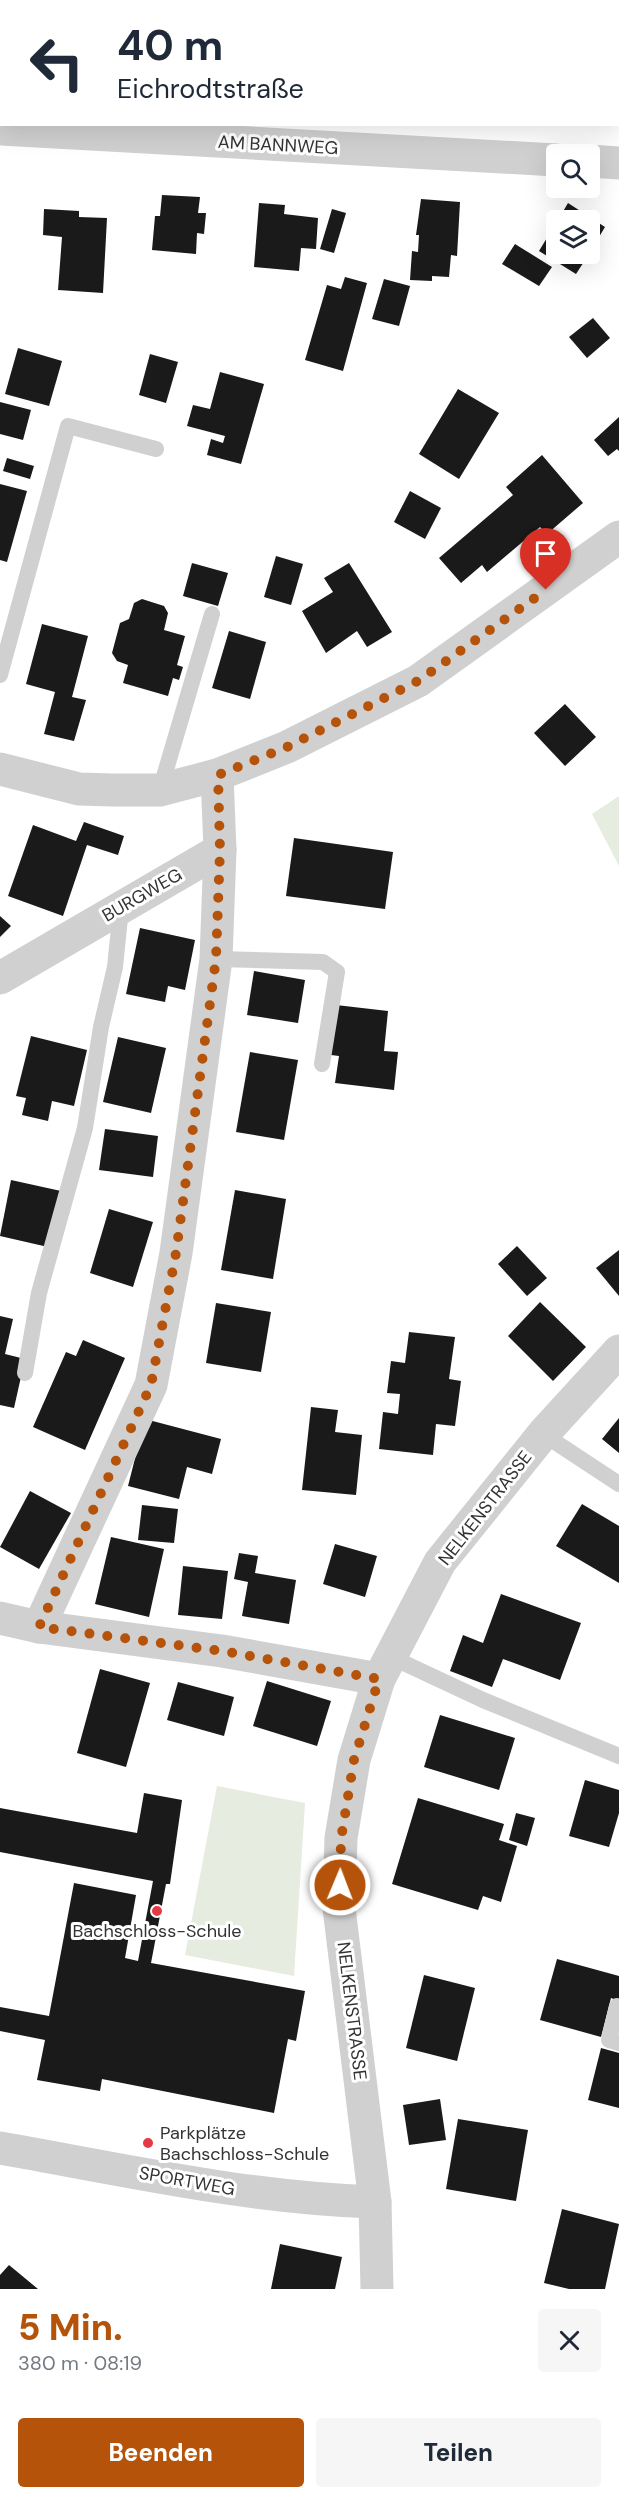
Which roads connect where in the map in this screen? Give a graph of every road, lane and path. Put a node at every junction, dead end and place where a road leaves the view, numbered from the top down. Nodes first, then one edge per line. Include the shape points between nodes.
1 (0, 129) edge
2 (292, 135) edge
3 (546, 158) edge
4 (600, 162) edge
5 (619, 163) edge
6 (156, 449) dead end
7 (619, 537) edge
8 (212, 614) dead end
9 (0, 675) edge
10 (0, 769) edge
11 (218, 775) junction
12 (160, 790) junction
13 (220, 850) junction
14 (121, 908) junction
15 (216, 959) junction
16 (0, 978) edge
17 (322, 1064) dead end
18 (619, 1351) edge
19 (25, 1373) dead end
20 (543, 1434) junction
21 (619, 1484) edge
22 (0, 1618) edge
23 (39, 1627) junction
24 (385, 1668) junction
25 (619, 1756) edge
26 (617, 2006) dead end
27 (619, 2043) edge
28 (0, 2148) edge
29 (375, 2202) junction
30 (377, 2289) edge

1 - 2 street, AM BANNWEG
2 - 3 street, AM BANNWEG
4 - 5 street
6 - 9 lane via 68,426
7 - 11 street via 418,681 287,747
8 - 12 lane
10 - 12 street via 79,789
11 - 12 street
11 - 13 street
13 - 14 street, BURGWEG
13 - 15 street
14 - 16 street, BURGWEG
14 - 19 lane via 115,967 84,1128 39,1293
15 - 17 lane via 323,962 337,972
15 - 23 street via 176,1253 151,1385
18 - 20 street, NELKENSTRASSE
20 - 21 lane
20 - 24 street, NELKENSTRASSE via 440,1562
22 - 23 street
23 - 24 street
24 - 25 lane via 483,1700
24 - 29 street, NELKENSTRASSE via 352,1771 341,1839 339,1908
26 - 27 lane via 609,2040
28 - 29 street, SPORTWEG via 239,2191
29 - 30 street, NELKENSTRASSE

